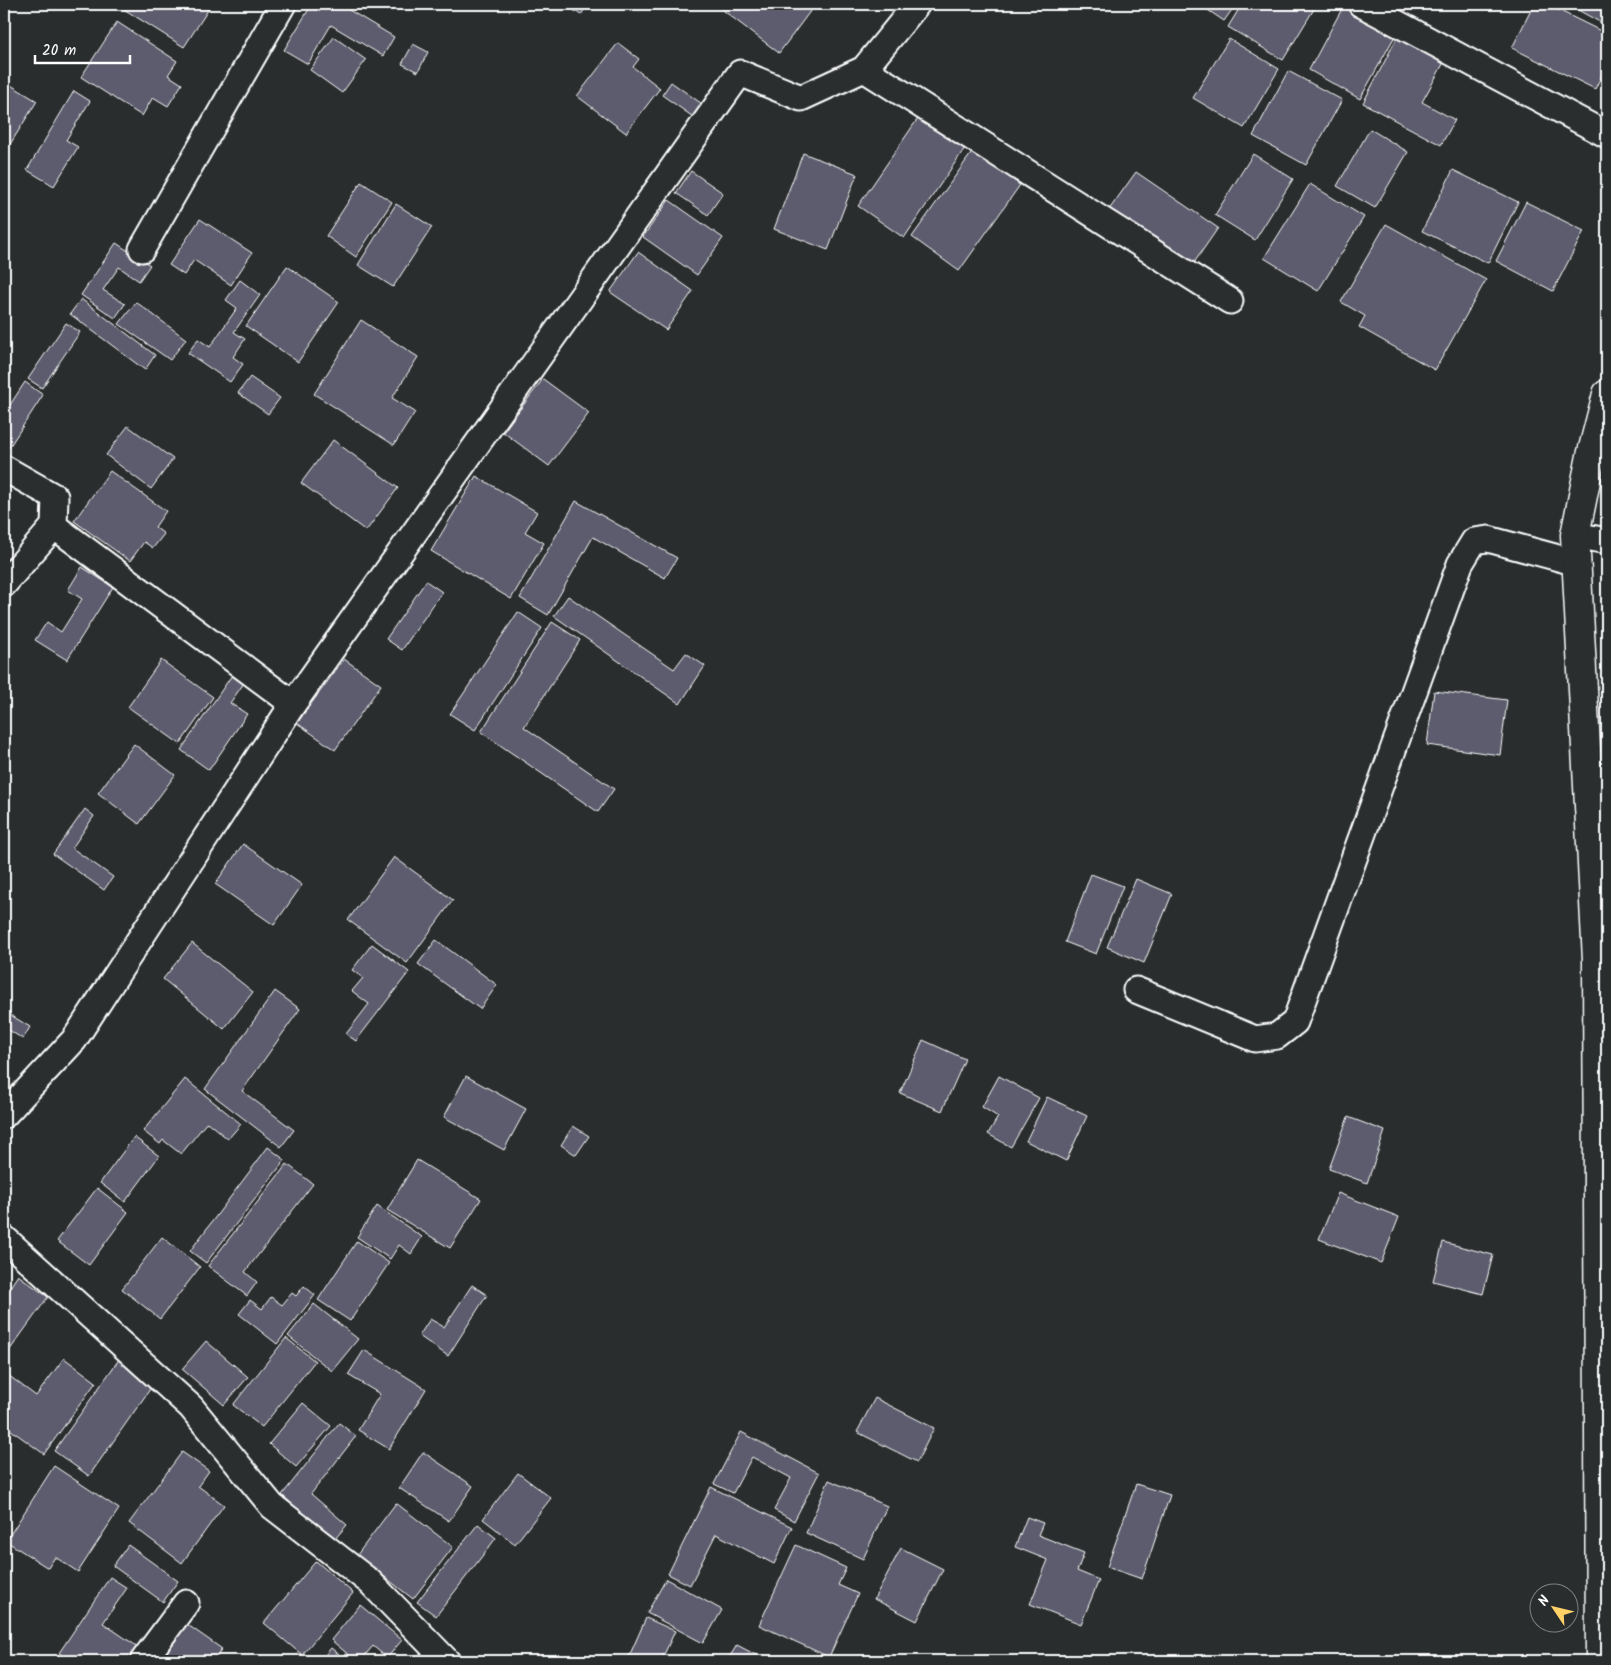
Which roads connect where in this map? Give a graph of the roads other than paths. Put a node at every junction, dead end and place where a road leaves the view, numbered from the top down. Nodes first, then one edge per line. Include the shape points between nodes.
1 (283, 4) edge
2 (917, 4) edge
3 (1361, 4) edge
4 (864, 69) junction
5 (1607, 135) edge
6 (142, 249) dead end
7 (1230, 301) dead end
8 (1607, 394) edge
9 (4, 468) edge
10 (54, 526) junction
11 (1576, 535) junction
12 (1607, 541) edge
13 (1577, 563) junction
14 (4, 584) edge
15 (293, 704) junction
16 (1602, 961) edge
17 (1136, 990) dead end
18 (4, 1115) edge
19 (4, 1238) edge
20 (186, 1603) dead end
21 (143, 1661) edge
22 (447, 1661) edge
23 (1600, 1661) edge

1 - 6 street
2 - 4 street
3 - 5 street
4 - 7 street
4 - 15 street via 801,98 740,73
8 - 11 street
9 - 10 street via 55,497
10 - 14 street
10 - 15 street
11 - 12 street
11 - 13 street
13 - 16 street
13 - 17 street via 1488,539 1474,541 1460,564 1295,1022 1277,1036 1254,1038
15 - 18 street via 74,1040
16 - 23 street
19 - 22 street via 191,1407 272,1506 370,1582
20 - 21 street

